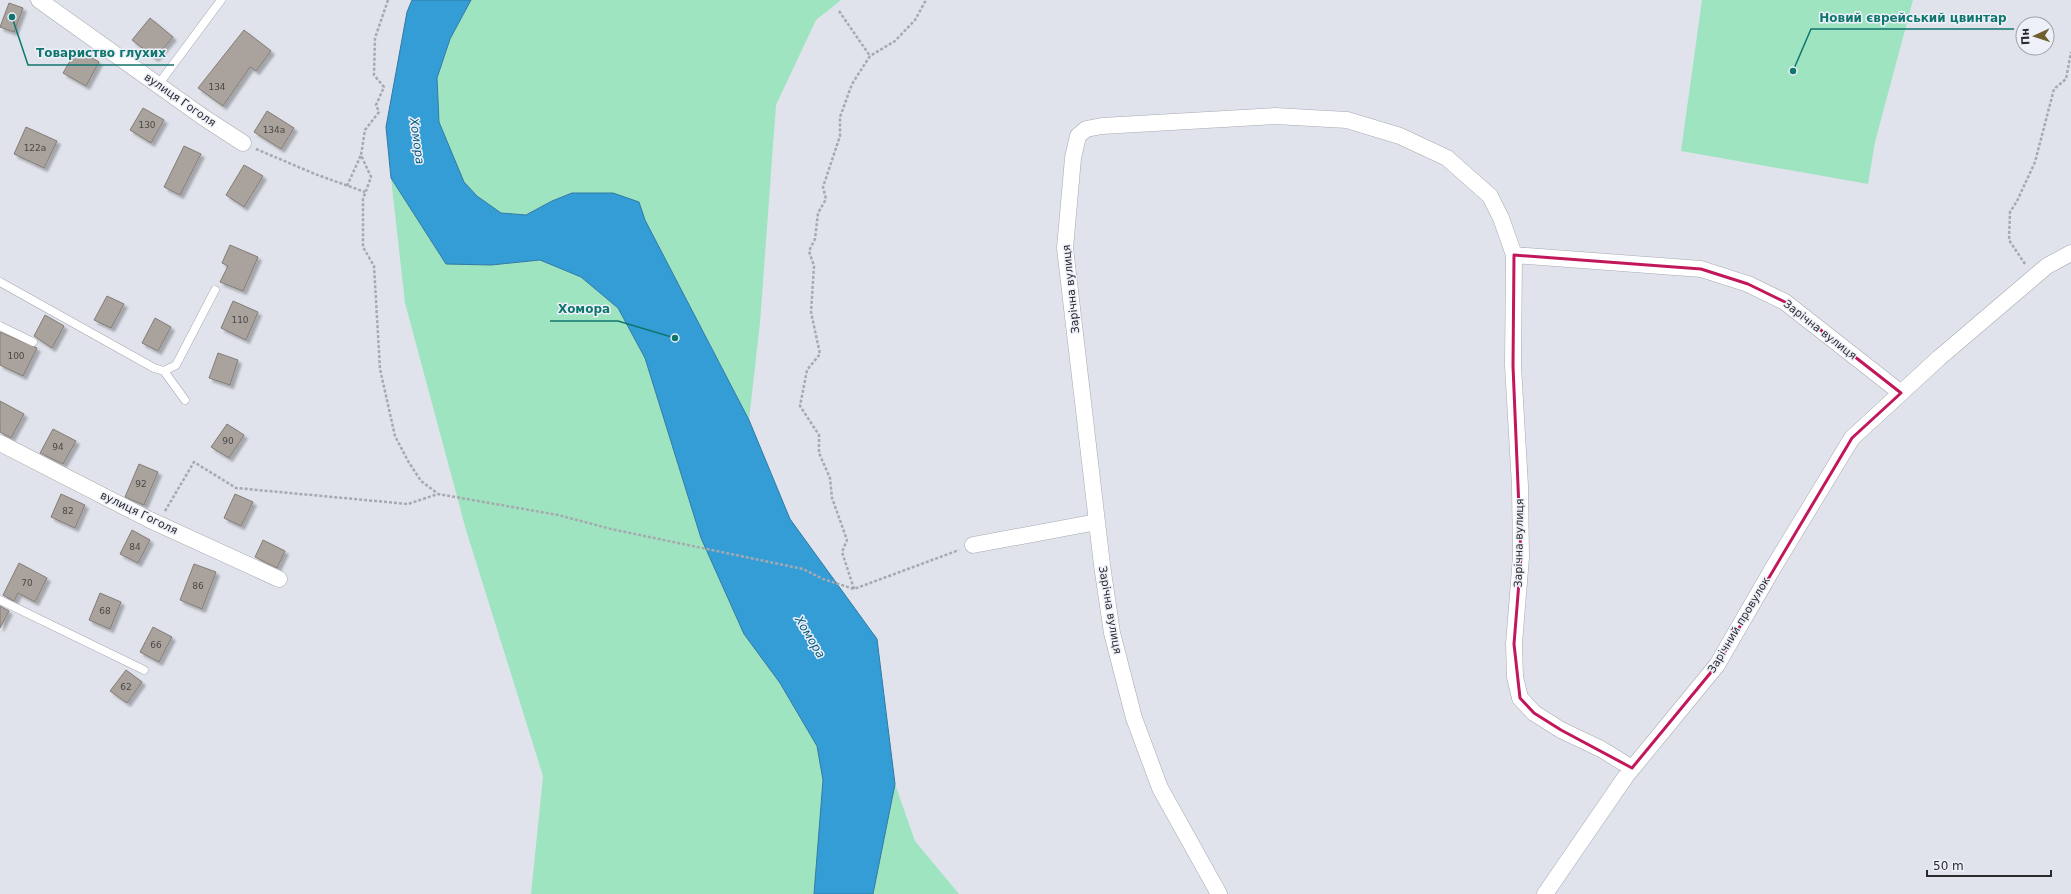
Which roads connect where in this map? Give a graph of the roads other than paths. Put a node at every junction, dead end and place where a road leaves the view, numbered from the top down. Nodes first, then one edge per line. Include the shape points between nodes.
1 (39, 0) edge
2 (221, 0) edge
3 (158, 85) junction
4 (243, 143) road end
5 (2071, 253) edge
6 (1514, 255) junction
7 (0, 282) edge
8 (215, 290) dead end
9 (0, 326) edge
10 (33, 342) dead end
11 (164, 371) junction
12 (1900, 393) junction
13 (185, 400) dead end
14 (0, 443) edge
15 (1097, 522) junction
16 (973, 545) road end
17 (279, 579) dead end
18 (0, 600) edge
19 (144, 670) dead end
20 (1632, 768) junction
21 (1219, 894) edge
22 (1545, 894) edge

1 - 3 street, вулиця Гоголя
2 - 3 lane
3 - 4 street, вулиця Гоголя
5 - 12 street via 2046,266
6 - 12 street, Зарічна вулиця via 1701,269 1748,284 1785,302
6 - 15 street, Зарічна вулиця via 1490,196 1446,158 1400,136 1347,120 1275,116 1086,129 1078,136 1073,158 1065,248
6 - 20 street, Зарічна вулиця via 1513,366 1521,557 1514,644 1515,677 1520,698 1534,713 1561,730 1601,748
7 - 11 lane via 154,368
8 - 11 lane via 176,365
9 - 10 lane
11 - 13 lane
12 - 20 street, Зарічний провулок via 1852,438 1718,665
14 - 17 street, вулиця Гоголя via 150,520
15 - 16 street
15 - 21 street, Зарічна вулиця via 1112,633 1134,718 1160,788
18 - 19 lane
20 - 22 street, Зарічний провулок

